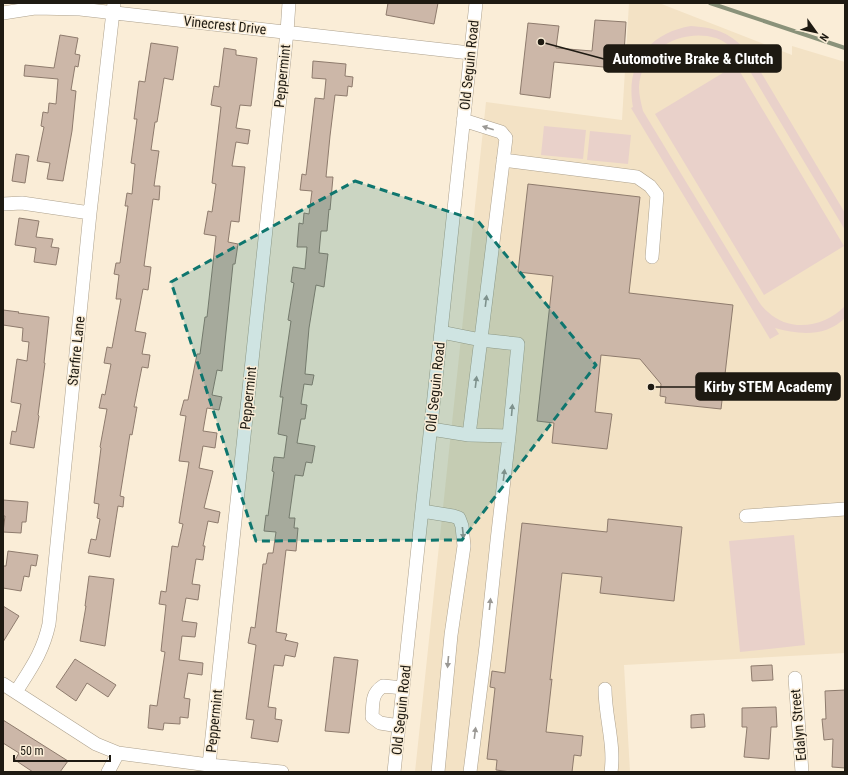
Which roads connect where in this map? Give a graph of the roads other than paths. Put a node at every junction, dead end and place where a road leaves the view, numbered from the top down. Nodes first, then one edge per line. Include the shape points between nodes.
1 (289, 3) edge
2 (476, 3) edge
3 (113, 8) edge
4 (3, 13) edge
5 (287, 32) junction
6 (470, 53) junction
7 (463, 120) junction
8 (503, 160) junction
9 (3, 204) edge
10 (90, 213) junction
11 (652, 257) dead end
12 (441, 332) junction
13 (481, 340) junction
14 (431, 429) junction
15 (469, 435) junction
16 (509, 436) junction
17 (845, 509) edge
18 (422, 511) junction
19 (746, 516) dead end
20 (795, 678) dead end
21 (3, 684) edge
22 (403, 688) junction
23 (605, 689) dead end
24 (16, 692) junction
25 (399, 726) junction
26 (118, 753) junction
27 (209, 765) junction
28 (108, 772) edge
29 (282, 772) edge
30 (394, 772) edge
31 (438, 772) edge
32 (470, 772) edge
33 (611, 772) edge
34 (802, 772) edge

1 - 5 street, Peppermint
2 - 6 street, Old Seguin Road
3 - 4 street, Vinecrest Drive via 35,8
3 - 5 street, Vinecrest Drive
3 - 10 street, Starfire Lane
5 - 6 street, Vinecrest Drive
5 - 27 street, Peppermint
6 - 7 street, Old Seguin Road
8 -> 7 street via 506,138 501,132
7 - 12 street, Old Seguin Road
8 - 11 street via 637,177 650,186 657,195
13 -> 8 street
9 - 10 street via 22,203
10 - 24 street, Starfire Lane via 49,624 37,659
12 - 13 street
12 - 14 street, Old Seguin Road
15 -> 13 street
16 -> 13 street via 518,344
14 - 15 street
14 - 18 street, Old Seguin Road
15 - 16 street
32 -> 16 street
17 - 19 street
18 - 22 street, Old Seguin Road
18 -> 31 street via 459,518 464,546 451,635
20 - 34 street, Edalyn Street
21 - 24 street
22 - 25 street, Old Seguin Road
22 - 25 street via 383,686 374,696 372,717 380,723
23 - 33 street
24 - 26 street via 96,744
25 - 30 street, Old Seguin Road
26 - 27 street
26 - 28 street
27 - 29 street

